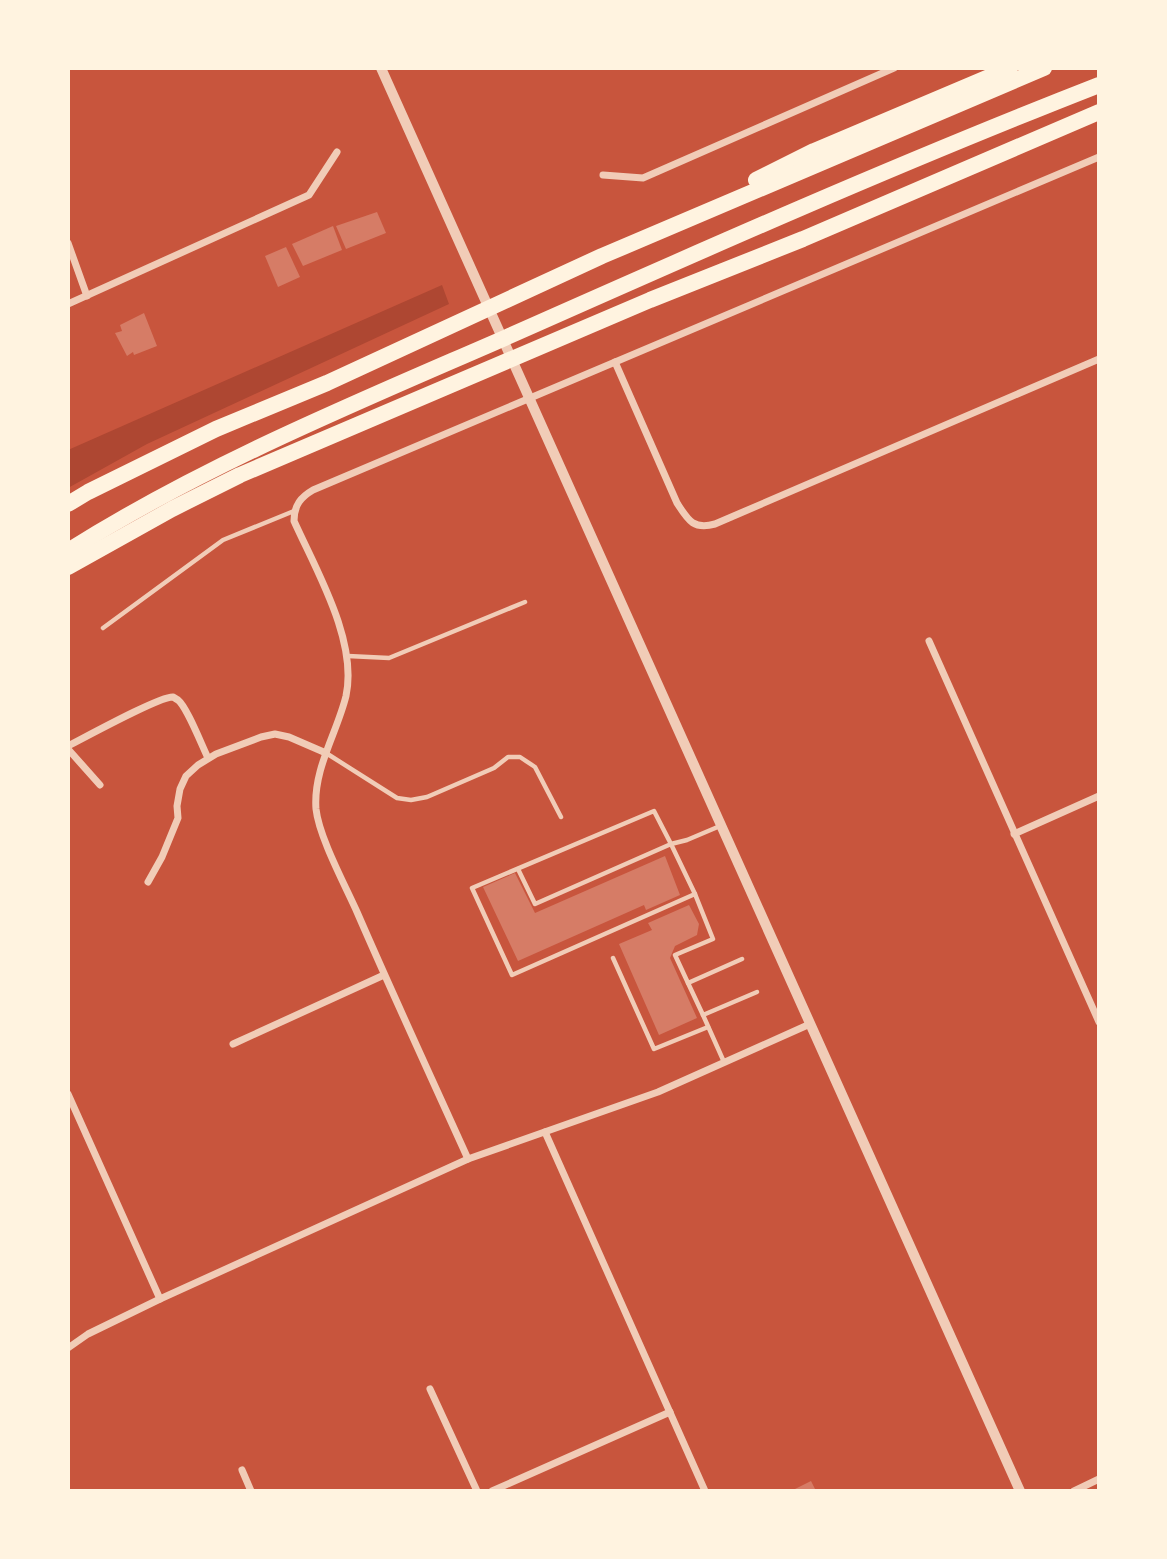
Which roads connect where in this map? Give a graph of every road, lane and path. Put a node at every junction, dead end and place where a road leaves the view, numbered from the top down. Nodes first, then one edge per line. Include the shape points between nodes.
1 (381, 68) edge
2 (894, 68) edge
3 (1010, 68) edge
4 (1044, 68) edge
5 (1099, 77) edge
6 (1099, 85) edge
7 (1099, 113) edge
8 (997, 125) junction
9 (337, 152) dead end
10 (1099, 158) edge
11 (603, 175) dead end
12 (68, 243) edge
13 (603, 256) junction
14 (87, 296) junction
15 (68, 304) edge
16 (1099, 359) edge
17 (615, 362) junction
18 (68, 505) edge
19 (295, 511) junction
20 (68, 551) edge
21 (68, 567) edge
22 (525, 602) dead end
23 (103, 628) dead end
24 (929, 641) dead end
25 (348, 656) junction
26 (68, 747) edge
27 (326, 753) junction
28 (208, 758) junction
29 (100, 785) dead end
30 (1099, 796) edge
31 (561, 817) dead end
32 (721, 825) junction
33 (1014, 834) junction
34 (671, 844) junction
35 (518, 869) junction
36 (148, 882) dead end
37 (695, 894) junction
38 (613, 958) dead end
39 (742, 959) dead end
40 (384, 975) junction
41 (688, 983) junction
42 (757, 992) dead end
43 (702, 1015) junction
44 (1099, 1022) edge
45 (810, 1024) junction
46 (708, 1027) junction
47 (233, 1044) dead end
48 (724, 1062) junction
49 (68, 1094) edge
50 (545, 1132) junction
51 (468, 1159) junction
52 (160, 1299) junction
53 (68, 1348) edge
54 (430, 1389) dead end
55 (670, 1412) junction
56 (242, 1471) dead end
57 (1099, 1479) edge
58 (251, 1491) edge
59 (477, 1491) edge
60 (492, 1491) edge
61 (705, 1491) edge
62 (1020, 1491) edge
63 (1074, 1491) edge

1 - 32 street
2 - 11 street via 643,178
3 - 13 highway via 814,151
4 - 13 highway
5 - 8 highway
6 - 8 highway
7 - 21 highway via 252,470
8 - 20 highway via 267,443
9 - 14 street via 309,195
10 - 17 street
12 - 14 street
13 - 18 highway via 216,429
14 - 15 street
16 - 17 street via 705,526 691,522 677,503
17 - 19 street via 313,490 303,495
19 - 23 lane via 223,540
19 - 25 street via 294,521 332,604
22 - 25 lane via 388,658
24 - 33 street
25 - 27 street via 346,695
26 - 28 street via 173,697 185,710
26 - 29 street
27 - 28 street via 275,734
27 - 31 lane via 397,798 411,800 494,768 508,757 520,757 535,767
27 - 40 street via 316,809
28 - 36 street via 186,776 178,818
30 - 33 street
32 - 34 lane
32 - 45 street
33 - 44 street
34 - 35 lane via 654,811
34 - 35 lane via 536,904
34 - 37 lane
35 - 37 lane via 472,888 512,975
37 - 41 lane via 713,939 675,955
38 - 46 lane via 654,1049
39 - 41 lane
40 - 47 street
40 - 51 street
41 - 43 lane
42 - 43 lane
43 - 46 lane
45 - 48 street
45 - 62 street
46 - 48 lane
48 - 50 street via 658,1092
49 - 52 street
50 - 51 street
50 - 55 street
51 - 52 street
52 - 53 street
54 - 59 street
55 - 60 street
55 - 61 street
56 - 58 street
57 - 63 street

